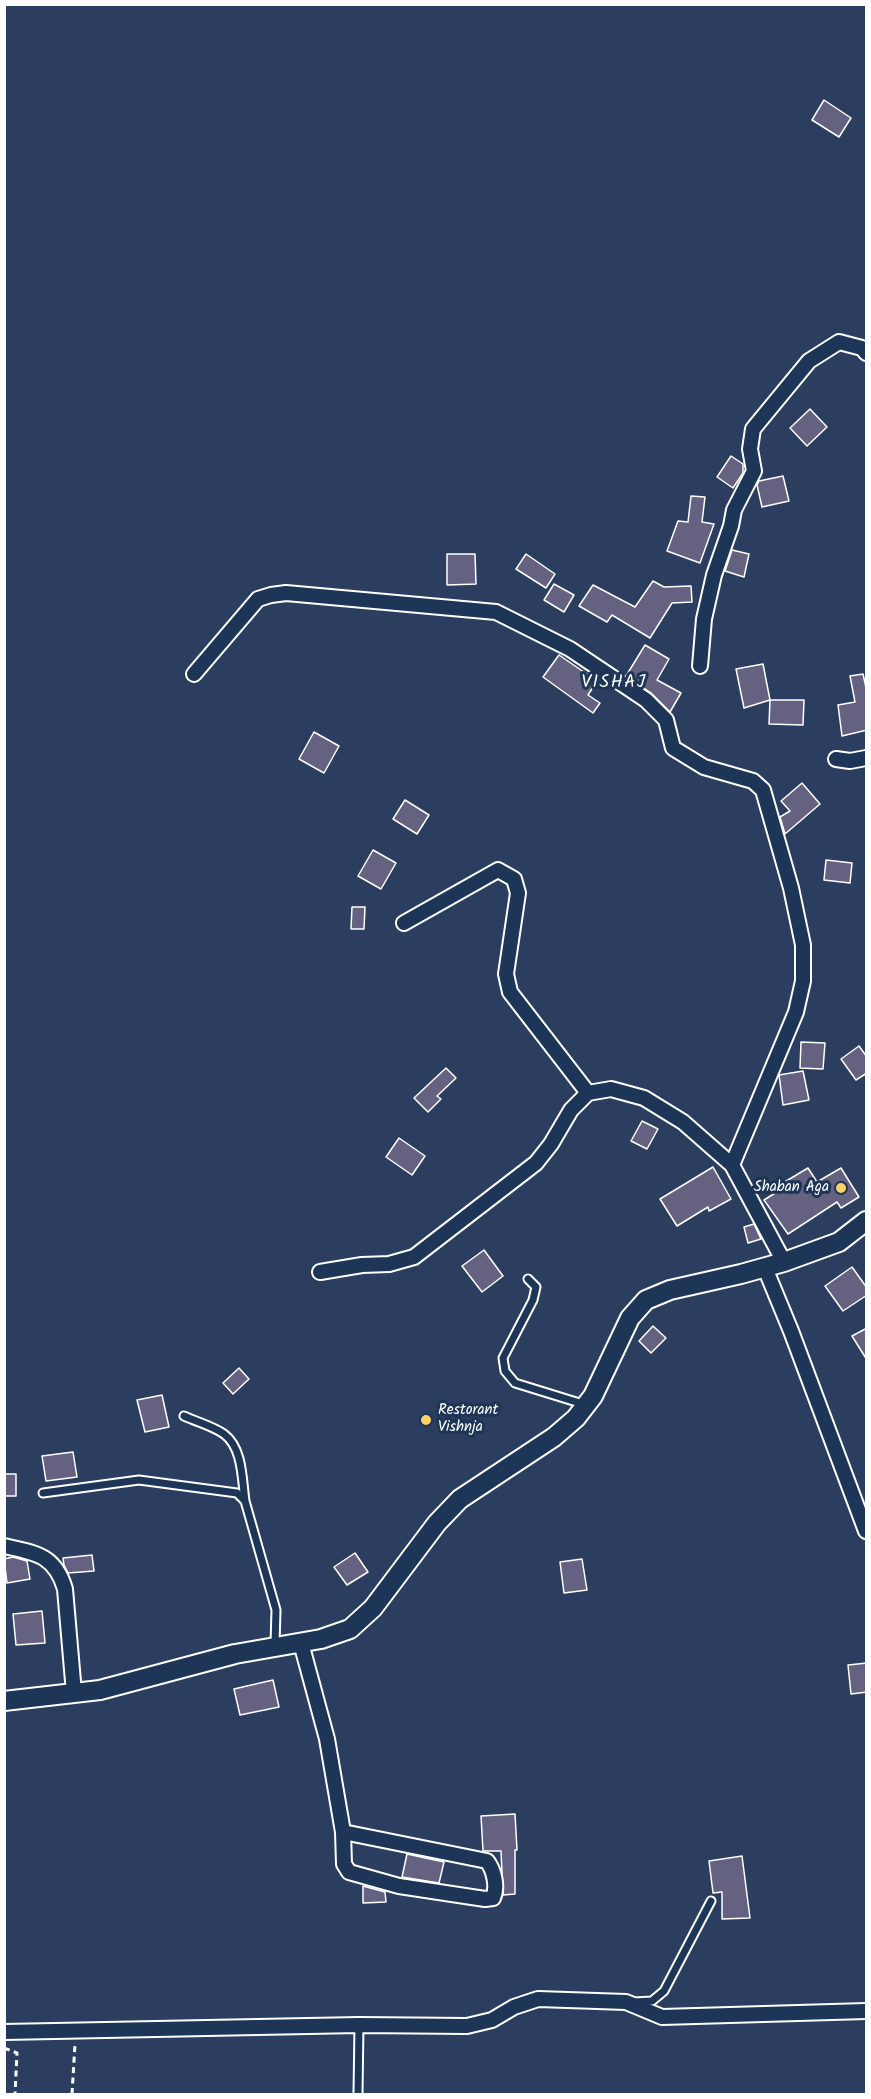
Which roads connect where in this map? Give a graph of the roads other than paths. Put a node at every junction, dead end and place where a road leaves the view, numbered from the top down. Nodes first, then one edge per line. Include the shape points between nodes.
1 (867, 353) edge
2 (700, 666) dead end
3 (194, 674) dead end
4 (867, 758) edge
5 (836, 759) dead end
6 (404, 923) dead end
7 (588, 1093) junction
8 (732, 1165) junction
9 (867, 1221) edge
10 (784, 1262) junction
11 (765, 1268) junction
12 (320, 1272) dead end
13 (528, 1279) dead end
14 (586, 1405) junction
15 (184, 1416) dead end
16 (43, 1493) dead end
17 (245, 1501) junction
18 (867, 1531) edge
19 (4, 1546) edge
20 (301, 1643) junction
21 (275, 1647) junction
22 (74, 1693) junction
23 (4, 1701) edge
24 (343, 1832) junction
25 (711, 1901) dead end
26 (626, 2002) junction
27 (867, 2011) edge
28 (359, 2025) junction
29 (4, 2032) edge
30 (358, 2094) edge

1 - 2 street via 839,342 809,361 753,429 750,449 754,471 734,510 714,575 704,619
3 - 8 street via 258,599 271,595 286,593 496,612 570,649 646,700 666,720 673,748 704,767 753,781 763,790 803,945 803,981 796,1012
4 - 5 street
6 - 7 street via 498,870 514,879 518,893 506,974 510,992
7 - 8 street via 611,1089 644,1098 683,1122
7 - 12 street via 571,1110 536,1163 414,1257
8 - 10 street
9 - 10 main road via 839,1242
10 - 11 main road
11 - 14 main road via 670,1290 646,1300 630,1318
11 - 18 street
13 - 14 lane via 536,1287 533,1300 503,1358 506,1371 515,1383
14 - 20 main road via 554,1437 459,1498 373,1608 350,1629
15 - 17 lane via 222,1433 232,1442 238,1455
16 - 17 lane via 139,1480 237,1492
17 - 21 lane via 276,1610
19 - 22 street via 35,1553 51,1562 61,1576
20 - 21 main road
20 - 24 street via 327,1739
21 - 22 main road
22 - 23 main road
24 - 24 street via 344,1864 349,1872 399,1886 485,1899 496,1893 493,1868 487,1861
25 - 26 lane via 664,1991 651,2001
26 - 27 street via 662,2017
26 - 28 street via 538,1999 492,2020 467,2026
28 - 29 street
28 - 30 lane

